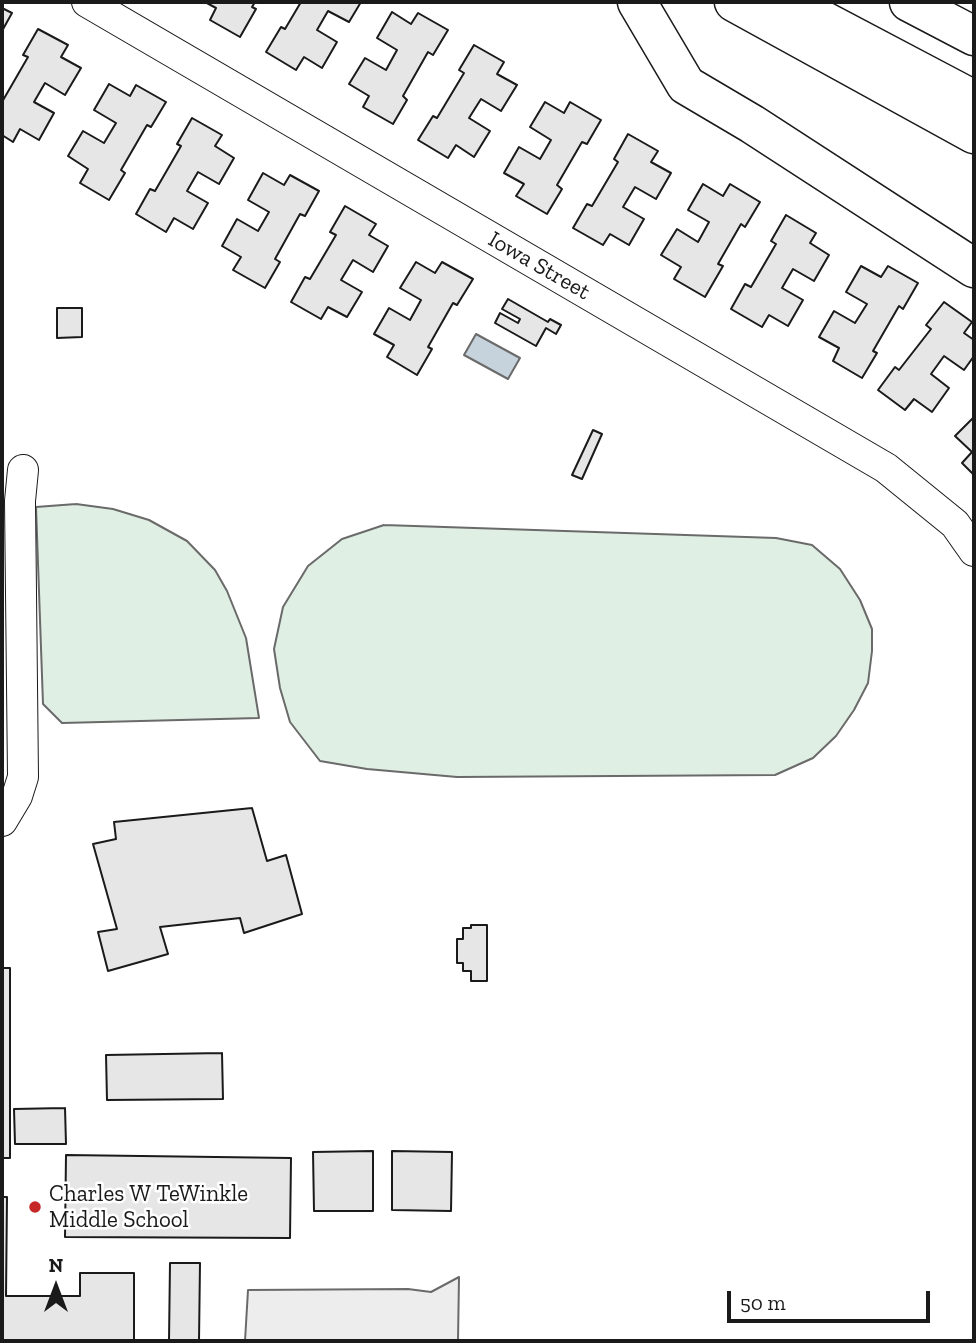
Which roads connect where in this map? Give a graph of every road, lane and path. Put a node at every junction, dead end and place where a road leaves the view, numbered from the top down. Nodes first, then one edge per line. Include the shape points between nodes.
1 (87, 2) edge
2 (636, 2) edge
3 (734, 2) edge
4 (788, 2) edge
5 (909, 2) edge
6 (974, 36) edge
7 (974, 100) edge
8 (974, 135) edge
9 (974, 268) edge
10 (23, 470) dead end
11 (974, 551) edge
12 (2, 821) edge

1 - 11 street, Iowa Street via 886,468 955,524
2 - 9 highway via 686,85
3 - 8 highway
4 - 7 highway
5 - 6 highway
10 - 12 street via 23,777

